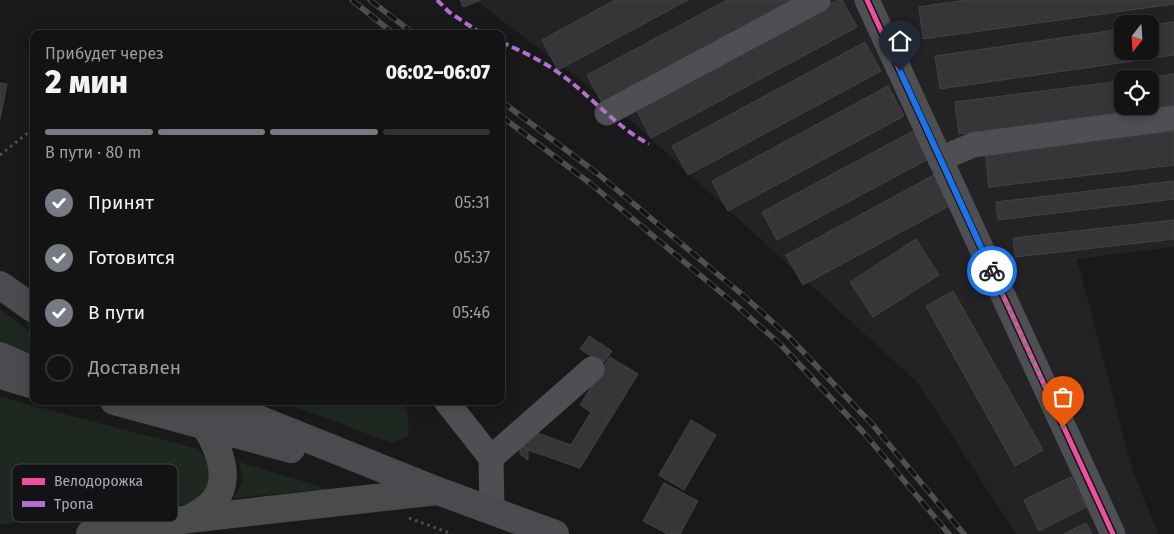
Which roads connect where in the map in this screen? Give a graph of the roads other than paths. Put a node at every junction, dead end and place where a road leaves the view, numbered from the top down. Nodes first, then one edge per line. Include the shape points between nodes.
1 (818, 0) edge
2 (867, 0) edge
3 (607, 113) dead end
4 (1174, 118) edge
5 (940, 159) junction
6 (0, 285) edge
7 (30, 306) edge
8 (0, 356) edge
9 (30, 369) edge
10 (592, 369) dead end
11 (0, 375) edge
12 (30, 384) edge
13 (165, 405) edge
14 (449, 405) edge
15 (204, 408) edge
16 (491, 458) junction
17 (438, 491) junction
18 (492, 510) junction
19 (189, 519) junction
20 (178, 521) edge
21 (169, 522) edge
22 (90, 534) edge
23 (555, 534) edge
24 (1113, 534) edge

1 - 3 street
2 - 5 street
4 - 5 street via 973,144
5 - 24 street
6 - 7 highway
8 - 9 highway
10 - 16 street
11 - 12 main road
13 - 15 highway
14 - 16 street
15 - 17 highway
15 - 19 main road via 222,469 221,487 206,509
16 - 18 street
17 - 18 highway
17 - 19 main road
18 - 23 highway
19 - 20 main road
21 - 22 main road

